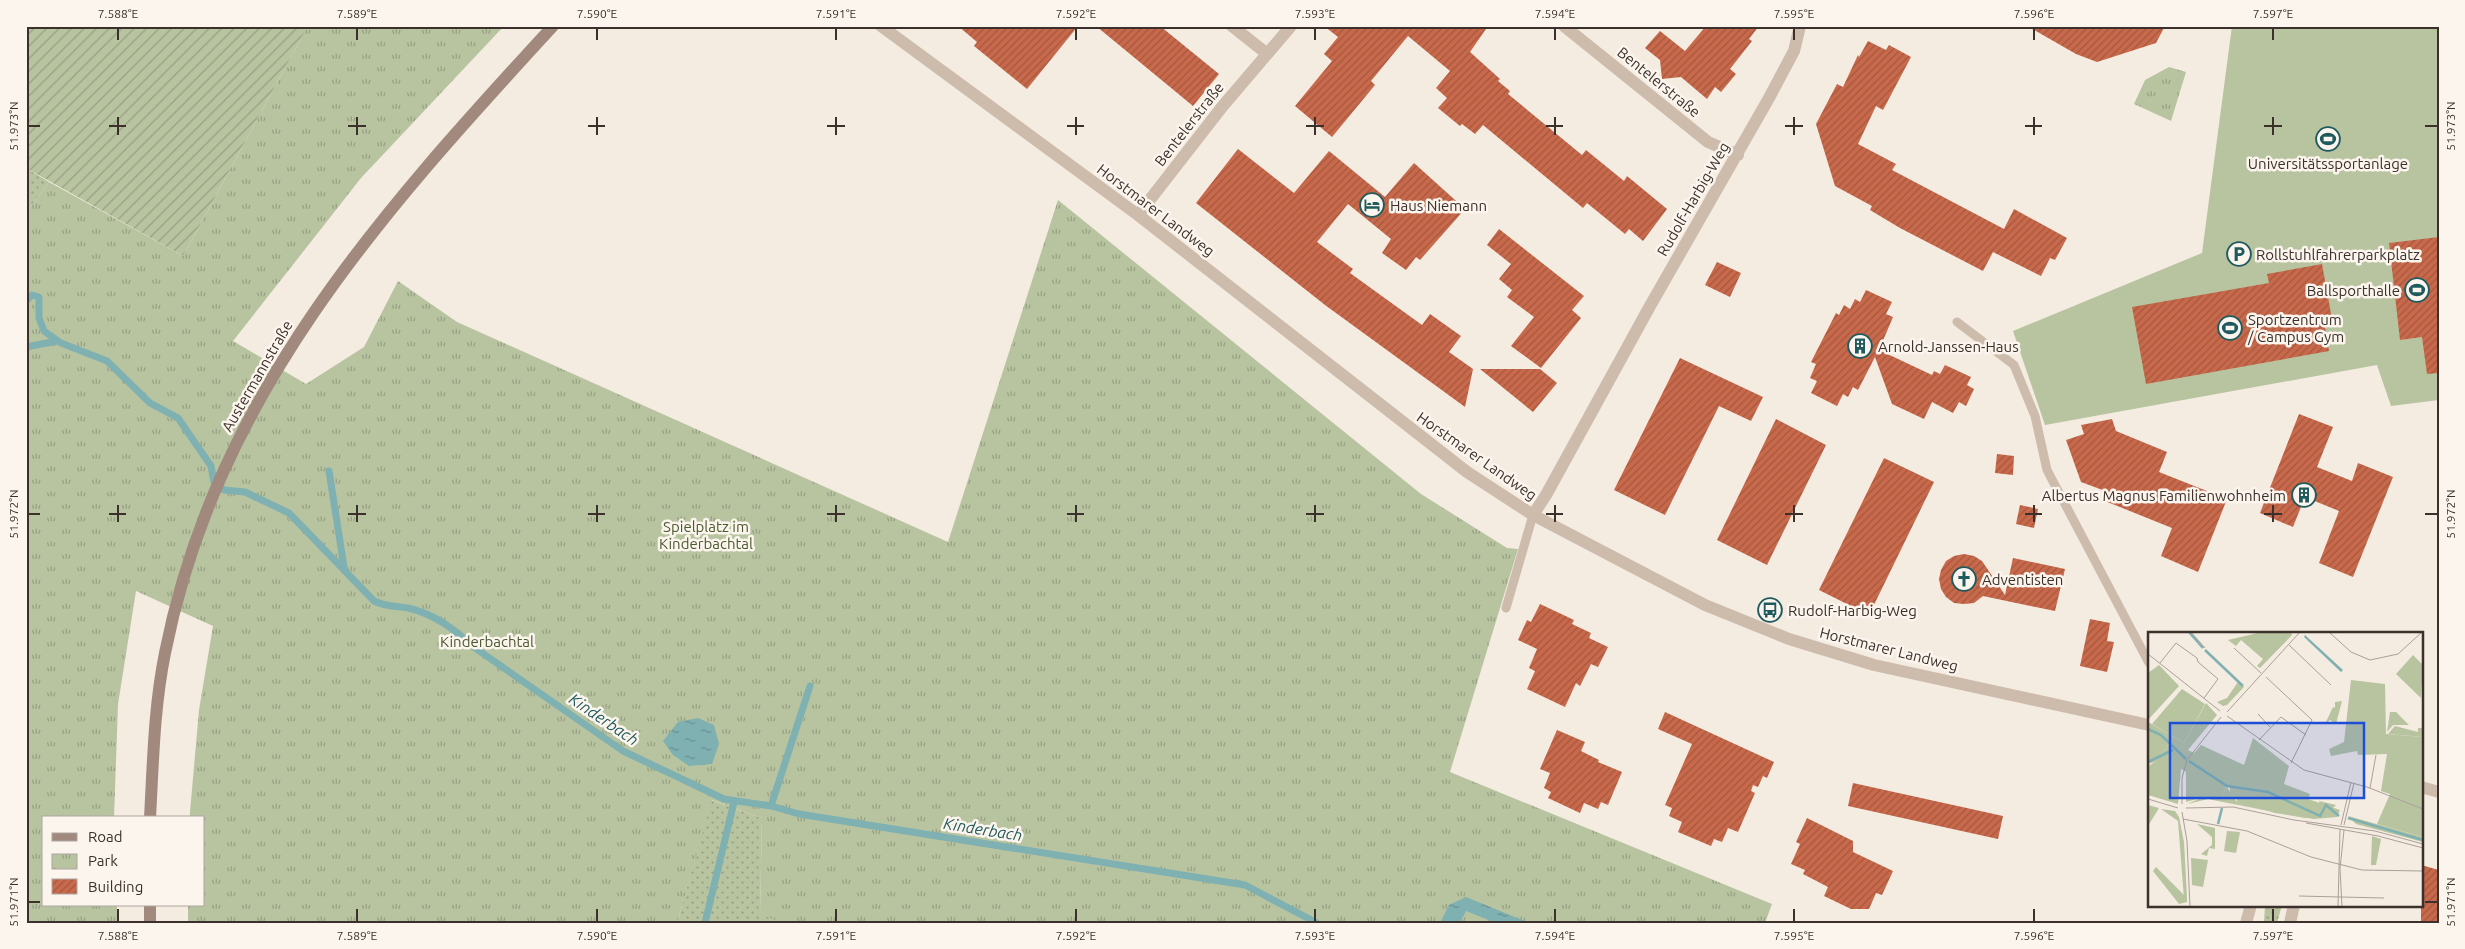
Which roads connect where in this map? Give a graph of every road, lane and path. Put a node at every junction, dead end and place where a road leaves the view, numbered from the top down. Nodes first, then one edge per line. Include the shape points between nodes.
1 (553, 26) edge
2 (881, 26) edge
3 (1232, 26) edge
4 (1291, 26) edge
5 (1564, 26) edge
6 (1800, 26) edge
7 (1266, 53) junction
8 (1738, 155) junction
9 (1138, 215) junction
10 (1957, 322) dead end
11 (1533, 515) junction
12 (1506, 608) dead end
13 (2148, 661) edge
14 (2148, 725) edge
15 (2422, 787) edge
16 (2439, 792) edge
17 (150, 816) edge
18 (150, 906) edge
19 (2251, 906) edge
20 (2294, 906) edge
21 (150, 923) edge
22 (2246, 923) edge
23 (2290, 923) edge

1 - 17 main road, Austermannstraße via 391,207 325,295 252,411 219,478 195,540 174,610 158,703
2 - 9 street, Horstmarer Landweg
3 - 7 street
4 - 7 street, Bentelerstraße
5 - 8 street, Bentelerstraße via 1708,142
6 - 8 street, Rudolf-Harbig-Weg via 1794,51
7 - 9 street, Bentelerstraße
8 - 11 street, Rudolf-Harbig-Weg
9 - 11 street, Horstmarer Landweg via 1401,423
10 - 13 lane via 2014,365 2035,416 2047,470
11 - 12 lane
11 - 14 street, Horstmarer Landweg via 1705,605 1789,639 1874,665
15 - 16 street
18 - 21 main road
19 - 22 street
20 - 23 street

